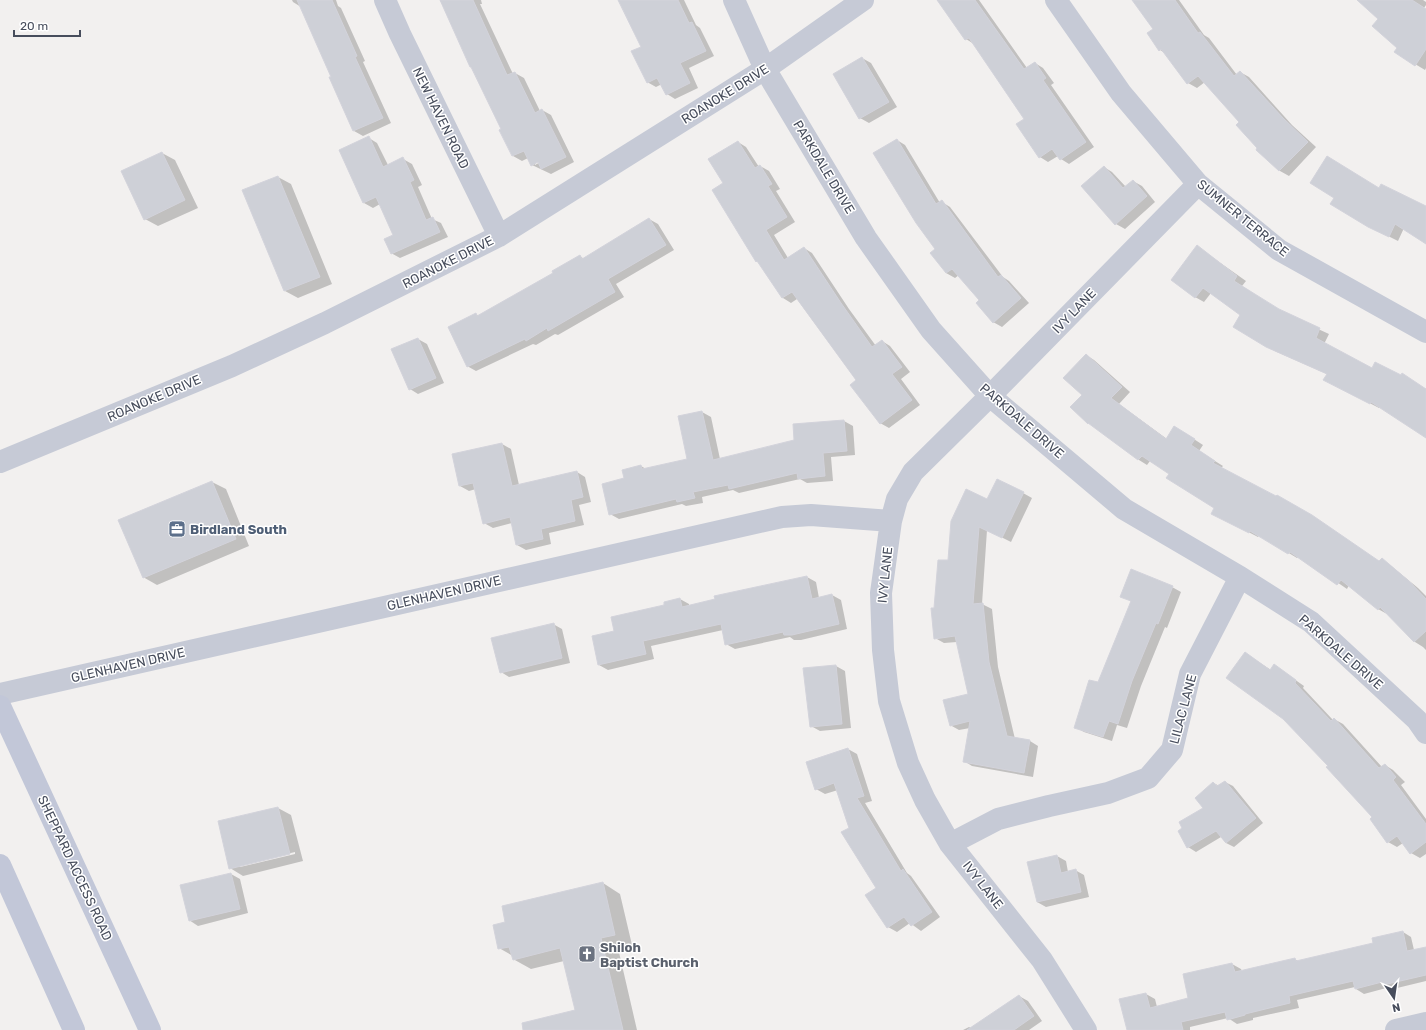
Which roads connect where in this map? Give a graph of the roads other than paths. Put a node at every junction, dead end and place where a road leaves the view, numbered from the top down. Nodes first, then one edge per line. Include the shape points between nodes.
1 (385, 0) edge
2 (734, 0) edge
3 (863, 0) edge
4 (1056, 0) edge
5 (765, 69) junction
6 (1198, 184) junction
7 (499, 236) junction
8 (1426, 332) edge
9 (990, 396) junction
10 (0, 462) edge
11 (891, 521) junction
12 (1240, 577) junction
13 (0, 694) edge
14 (0, 706) edge
15 (1426, 733) edge
16 (950, 844) junction
17 (0, 865) edge
18 (1426, 1023) edge
19 (74, 1030) edge
20 (150, 1030) edge
21 (1086, 1030) edge
22 (1396, 1030) edge

1 - 7 street, NEW HAVEN ROAD
2 - 5 street, PARKDALE DRIVE
3 - 5 street, ROANOKE DRIVE
4 - 6 street, SUMNER TERRACE via 1122,93
5 - 7 street, ROANOKE DRIVE
5 - 9 street, PARKDALE DRIVE via 866,238 931,330
6 - 8 street, SUMNER TERRACE via 1279,250
6 - 9 street, IVY LANE
7 - 10 street, ROANOKE DRIVE via 325,323 240,362
9 - 11 street, IVY LANE via 913,472 897,499
9 - 12 street, PARKDALE DRIVE via 1124,509
11 - 13 street, GLENHAVEN DRIVE via 811,515 782,517
11 - 16 street, IVY LANE via 881,593 883,650 889,701 908,763
12 - 15 street, PARKDALE DRIVE via 1311,622 1417,720
12 - 16 street, LILAC LANE via 1190,674 1172,750 1148,778 1108,793 998,819
14 - 20 main road, SHEPPARD ACCESS ROAD
16 - 21 street, IVY LANE via 1042,960
17 - 19 main road
18 - 22 street

